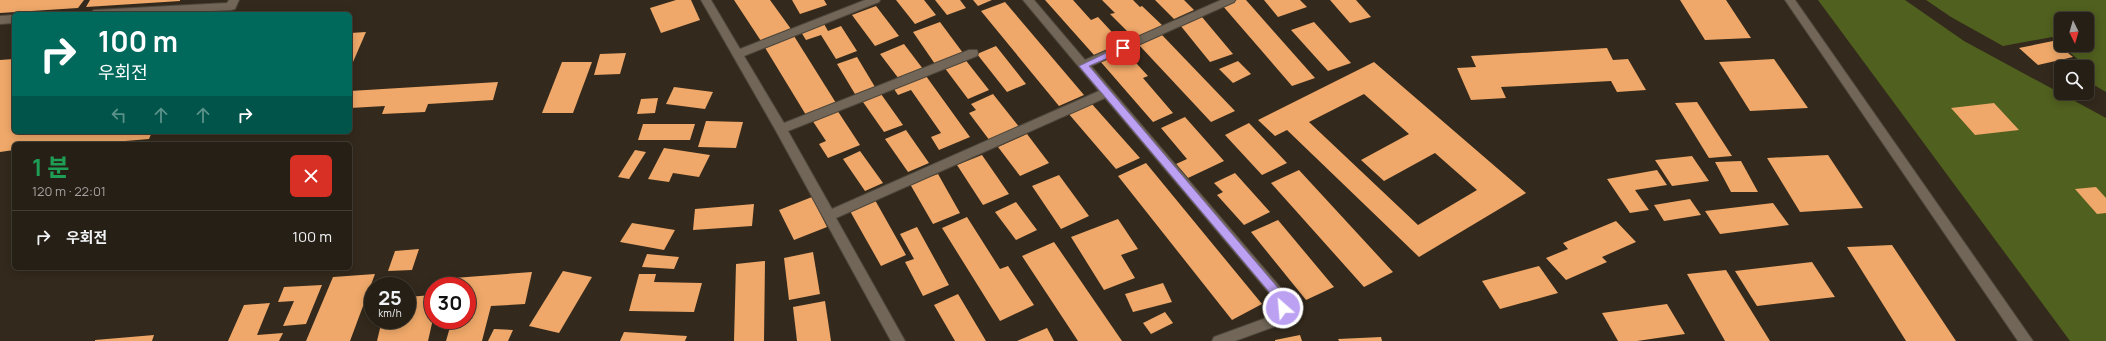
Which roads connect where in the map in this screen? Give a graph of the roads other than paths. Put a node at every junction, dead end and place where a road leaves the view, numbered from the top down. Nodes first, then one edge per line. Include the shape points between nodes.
1 (234, 0) edge
2 (706, 0) edge
3 (875, 0) edge
4 (1028, 0) edge
5 (1230, 0) edge
6 (1790, 0) edge
7 (128, 12) edge
8 (12, 19) edge
9 (0, 20) edge
10 (737, 54) junction
11 (973, 54) dead end
12 (1083, 66) junction
13 (1105, 93) junction
14 (780, 129) junction
15 (830, 216) junction
16 (898, 341) edge
17 (1219, 341) edge
18 (2026, 341) edge

1 - 7 street via 231,6
2 - 10 street
3 - 10 street
4 - 12 street
5 - 12 street
6 - 18 street
8 - 9 street
10 - 14 street
11 - 14 street
12 - 13 street
13 - 15 street
13 - 17 street via 1281,298 1283,308 1271,322
14 - 15 street
15 - 16 street

